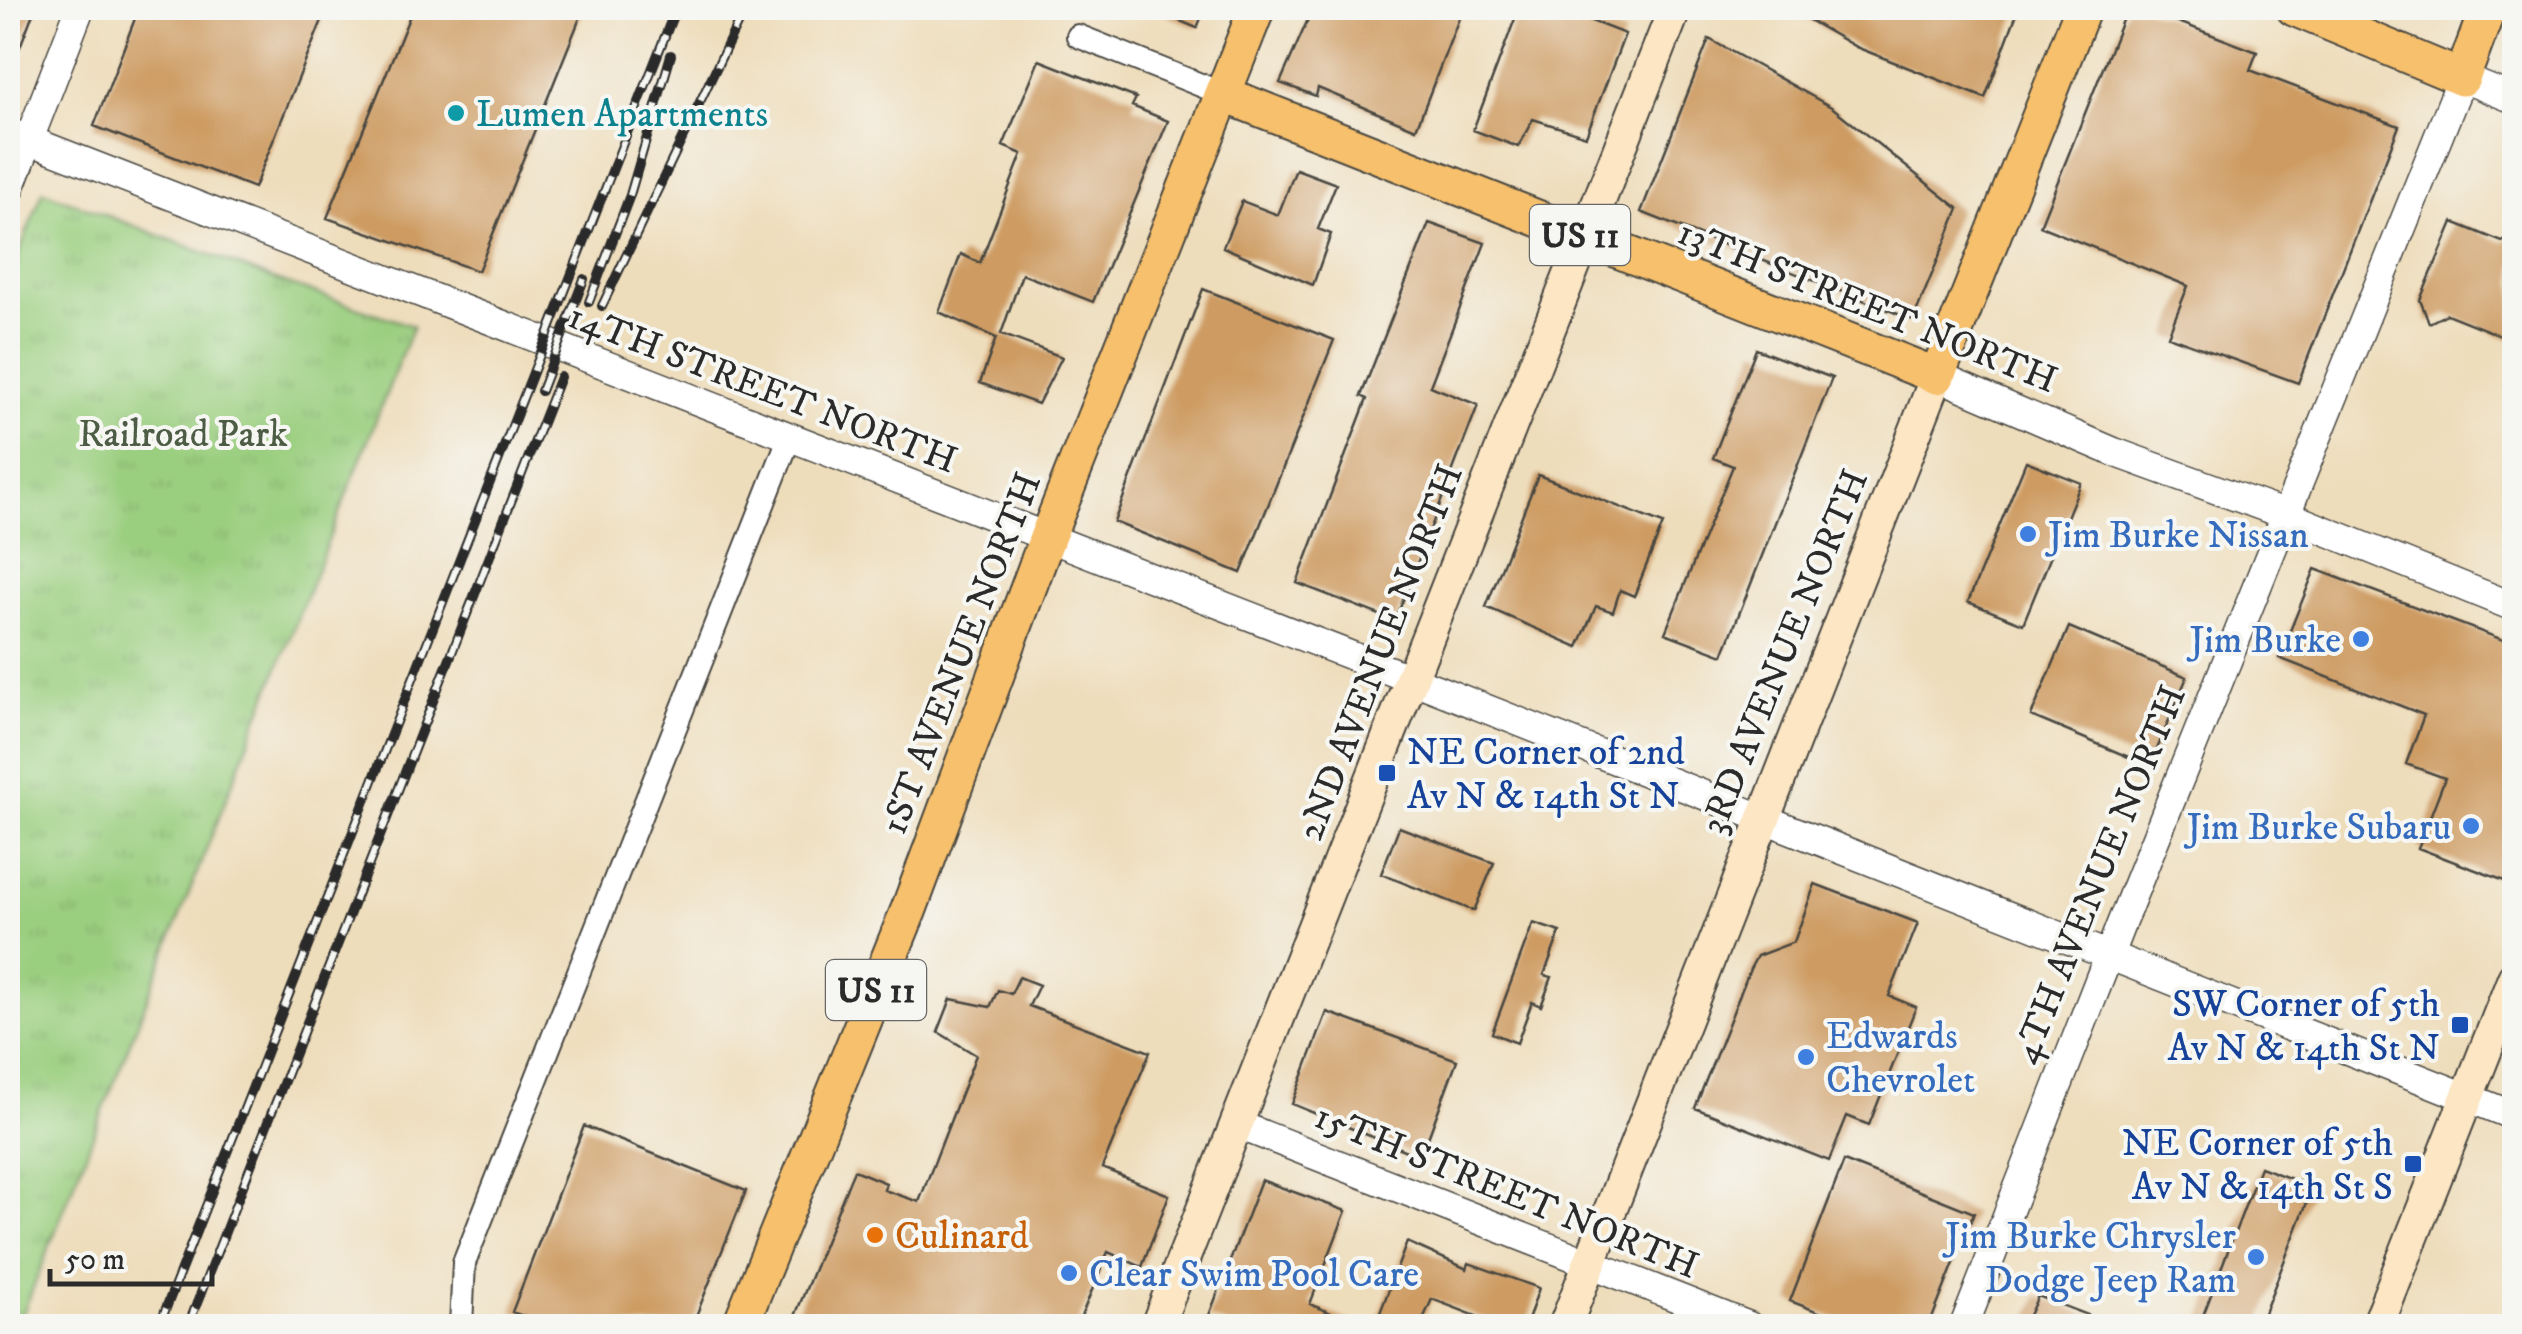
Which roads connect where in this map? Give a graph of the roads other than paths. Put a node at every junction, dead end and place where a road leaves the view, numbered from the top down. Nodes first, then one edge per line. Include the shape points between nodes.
1 (80, 8) edge
2 (1257, 8) edge
3 (1675, 8) edge
4 (2083, 8) edge
5 (2294, 8) edge
6 (2488, 8) edge
7 (1078, 36) dead end
8 (2462, 78) junction
9 (1223, 94) junction
10 (2514, 99) edge
11 (18, 136) edge
12 (8, 194) edge
13 (1585, 237) junction
14 (1937, 376) junction
15 (790, 436) junction
16 (2288, 516) junction
17 (1048, 538) junction
18 (2514, 606) edge
19 (1411, 679) junction
20 (1762, 820) junction
21 (2108, 958) junction
22 (2514, 978) edge
23 (2467, 1098) junction
24 (2514, 1116) edge
25 (1236, 1124) junction
26 (1589, 1263) junction
27 (461, 1326) edge
28 (740, 1326) edge
29 (1157, 1326) edge
30 (1565, 1326) edge
31 (1749, 1326) edge
32 (1964, 1326) edge
33 (2378, 1326) edge

1 - 11 street
2 - 9 main road, 1ST AVENUE NORTH / US 11
3 - 13 main road, 2ND AVENUE NORTH
4 - 14 main road, 3RD AVENUE NORTH
5 - 8 main road
6 - 8 main road, 4TH AVENUE NORTH
7 - 9 street, 13TH STREET NORTH
8 - 10 street
8 - 16 street, 4TH AVENUE NORTH
9 - 13 main road, 13TH STREET NORTH / US 11
9 - 17 main road, 1ST AVENUE NORTH / US 11
11 - 12 street
11 - 15 street, 14TH STREET NORTH
13 - 14 main road, 13TH STREET NORTH / US 11
13 - 19 main road, 2ND AVENUE NORTH
14 - 16 street, 13TH STREET NORTH via 2114,452
14 - 20 main road, 3RD AVENUE NORTH
15 - 17 street, 14TH STREET NORTH
15 - 27 street via 464,1263
16 - 18 street, 13TH STREET NORTH
16 - 21 street, 4TH AVENUE NORTH
17 - 19 street, 14TH STREET NORTH
17 - 28 main road, 1ST AVENUE NORTH / US 11 via 902,926
19 - 20 street, 14TH STREET NORTH
19 - 25 main road, 2ND AVENUE NORTH
20 - 21 street, 14TH STREET NORTH
20 - 26 main road, 3RD AVENUE NORTH
21 - 23 street, 14TH STREET NORTH
21 - 32 street, 4TH AVENUE NORTH
22 - 23 main road
23 - 24 street, 14TH STREET NORTH
23 - 33 main road
25 - 26 street, 15TH STREET NORTH
25 - 29 main road, 2ND AVENUE NORTH
26 - 30 main road, 3RD AVENUE NORTH
26 - 31 street, 15TH STREET NORTH

